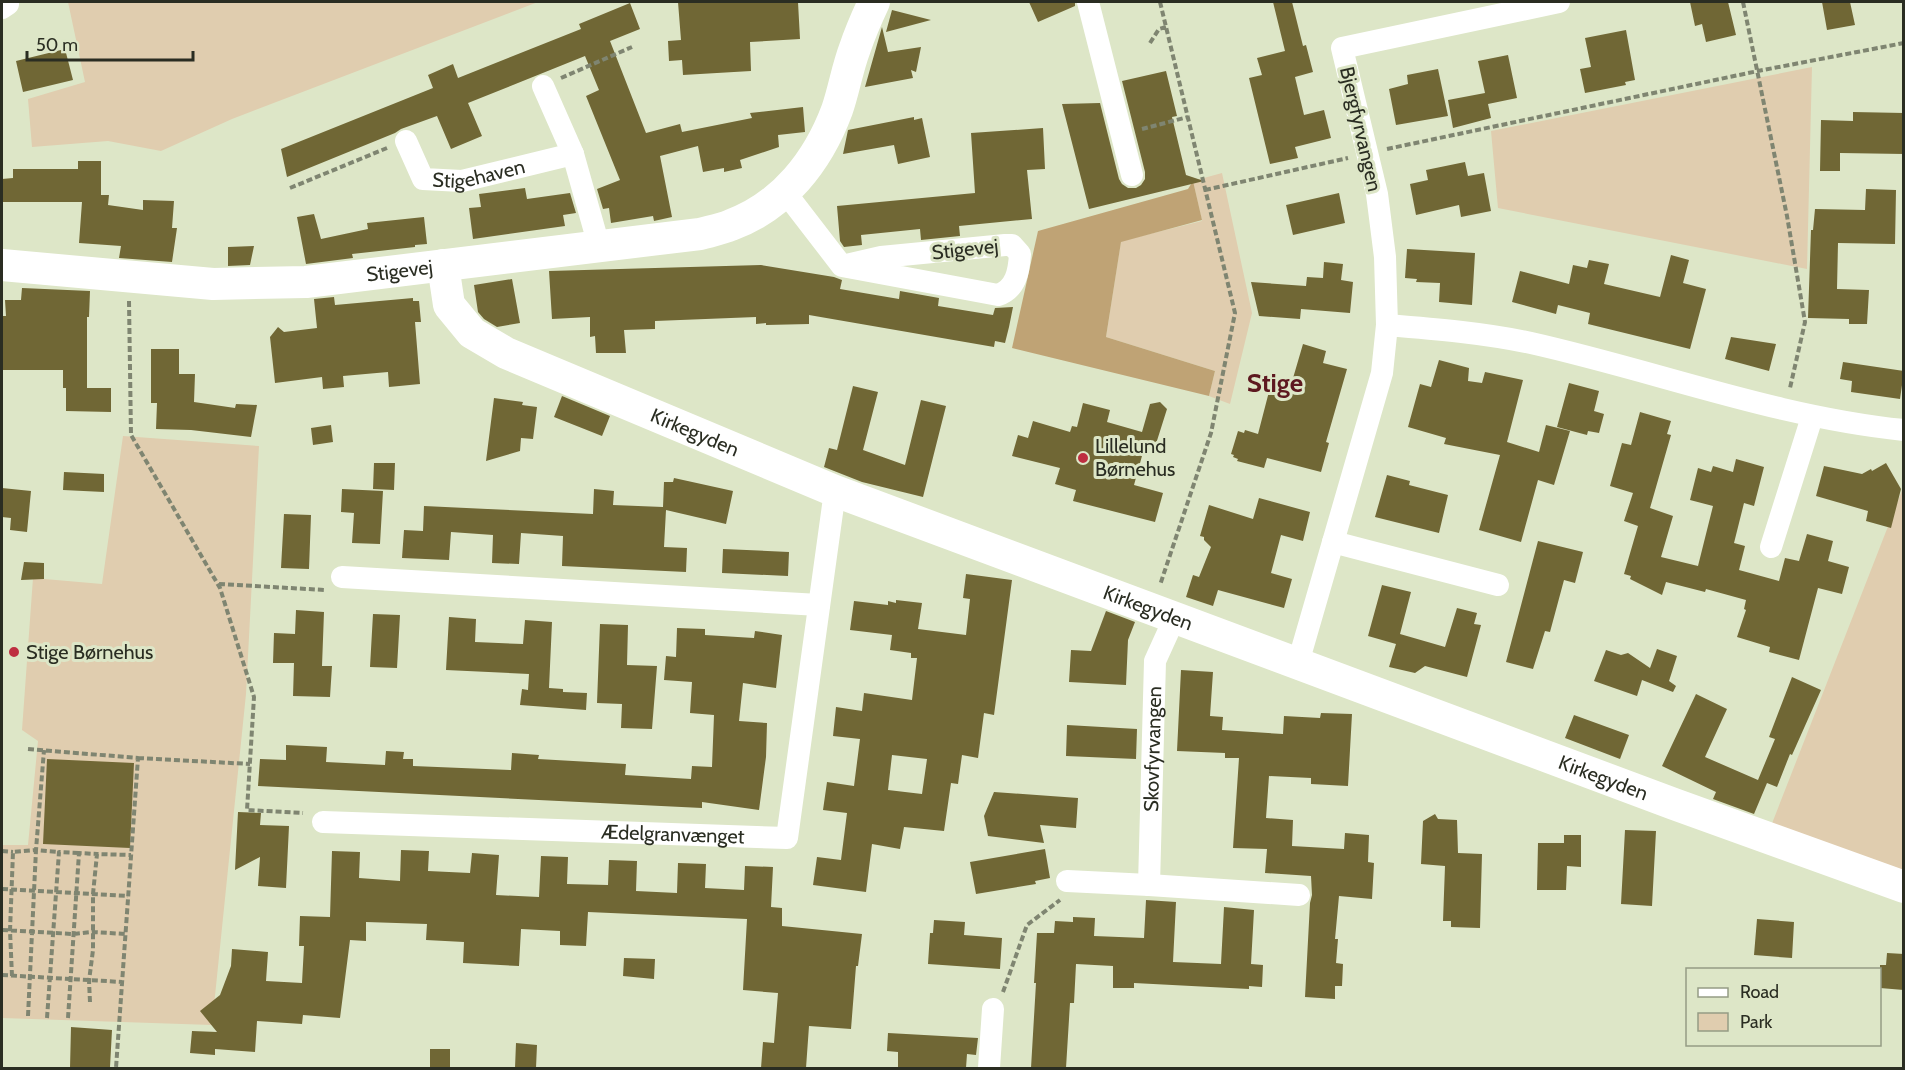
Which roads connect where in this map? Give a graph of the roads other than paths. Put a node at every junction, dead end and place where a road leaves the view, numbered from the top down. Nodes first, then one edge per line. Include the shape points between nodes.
1 (874, 2) edge
2 (1088, 2) edge
3 (1559, 2) edge
4 (543, 86) road end
5 (406, 141) road end
6 (573, 154) junction
7 (1132, 175) dead end
8 (785, 192) junction
9 (599, 246) junction
10 (2, 265) edge
11 (443, 265) junction
12 (842, 266) junction
13 (1387, 325) junction
14 (1812, 417) junction
15 (1904, 430) edge
16 (835, 491) junction
17 (1333, 542) junction
18 (1771, 547) dead end
19 (342, 577) road end
20 (1498, 585) dead end
21 (819, 605) junction
22 (1164, 613) junction
23 (1298, 663) junction
24 (323, 822) road end
25 (1076, 882) road end
26 (1149, 885) junction
27 (1904, 887) edge
28 (1299, 895) dead end
29 (993, 1009) road end
30 (989, 1068) edge

1 - 8 street, Stigevej via 821,146
2 - 7 street
3 - 13 street, Bjergfyrvangen via 1342,48 1377,194 1385,257
4 - 6 street
5 - 6 street, Stigehaven via 423,178 444,180 462,181
6 - 9 street
8 - 9 street, Stigevej via 760,211 731,225 700,234
8 - 12 street
9 - 11 street, Stigevej
10 - 11 street, Stigevej via 213,284 306,282
11 - 16 street, Kirkegyden via 449,305 472,333 506,353
12 - 12 street, Stigevej via 998,296 1012,286 1020,254 1012,245 1005,245 881,257
13 - 14 street via 1469,332 1532,344
13 - 17 street, Bjergfyrvangen via 1382,373
14 - 15 street
14 - 18 street
16 - 21 street, Ædelgranvænget
16 - 22 street, Kirkegyden
17 - 20 street
17 - 23 street, Bjergfyrvangen
19 - 21 street
21 - 24 street, Ædelgranvænget via 787,838
22 - 23 street, Kirkegyden
22 - 26 street, Skovfyrvangen via 1155,661
23 - 27 street, Kirkegyden
25 - 26 street
26 - 28 street
29 - 30 street

